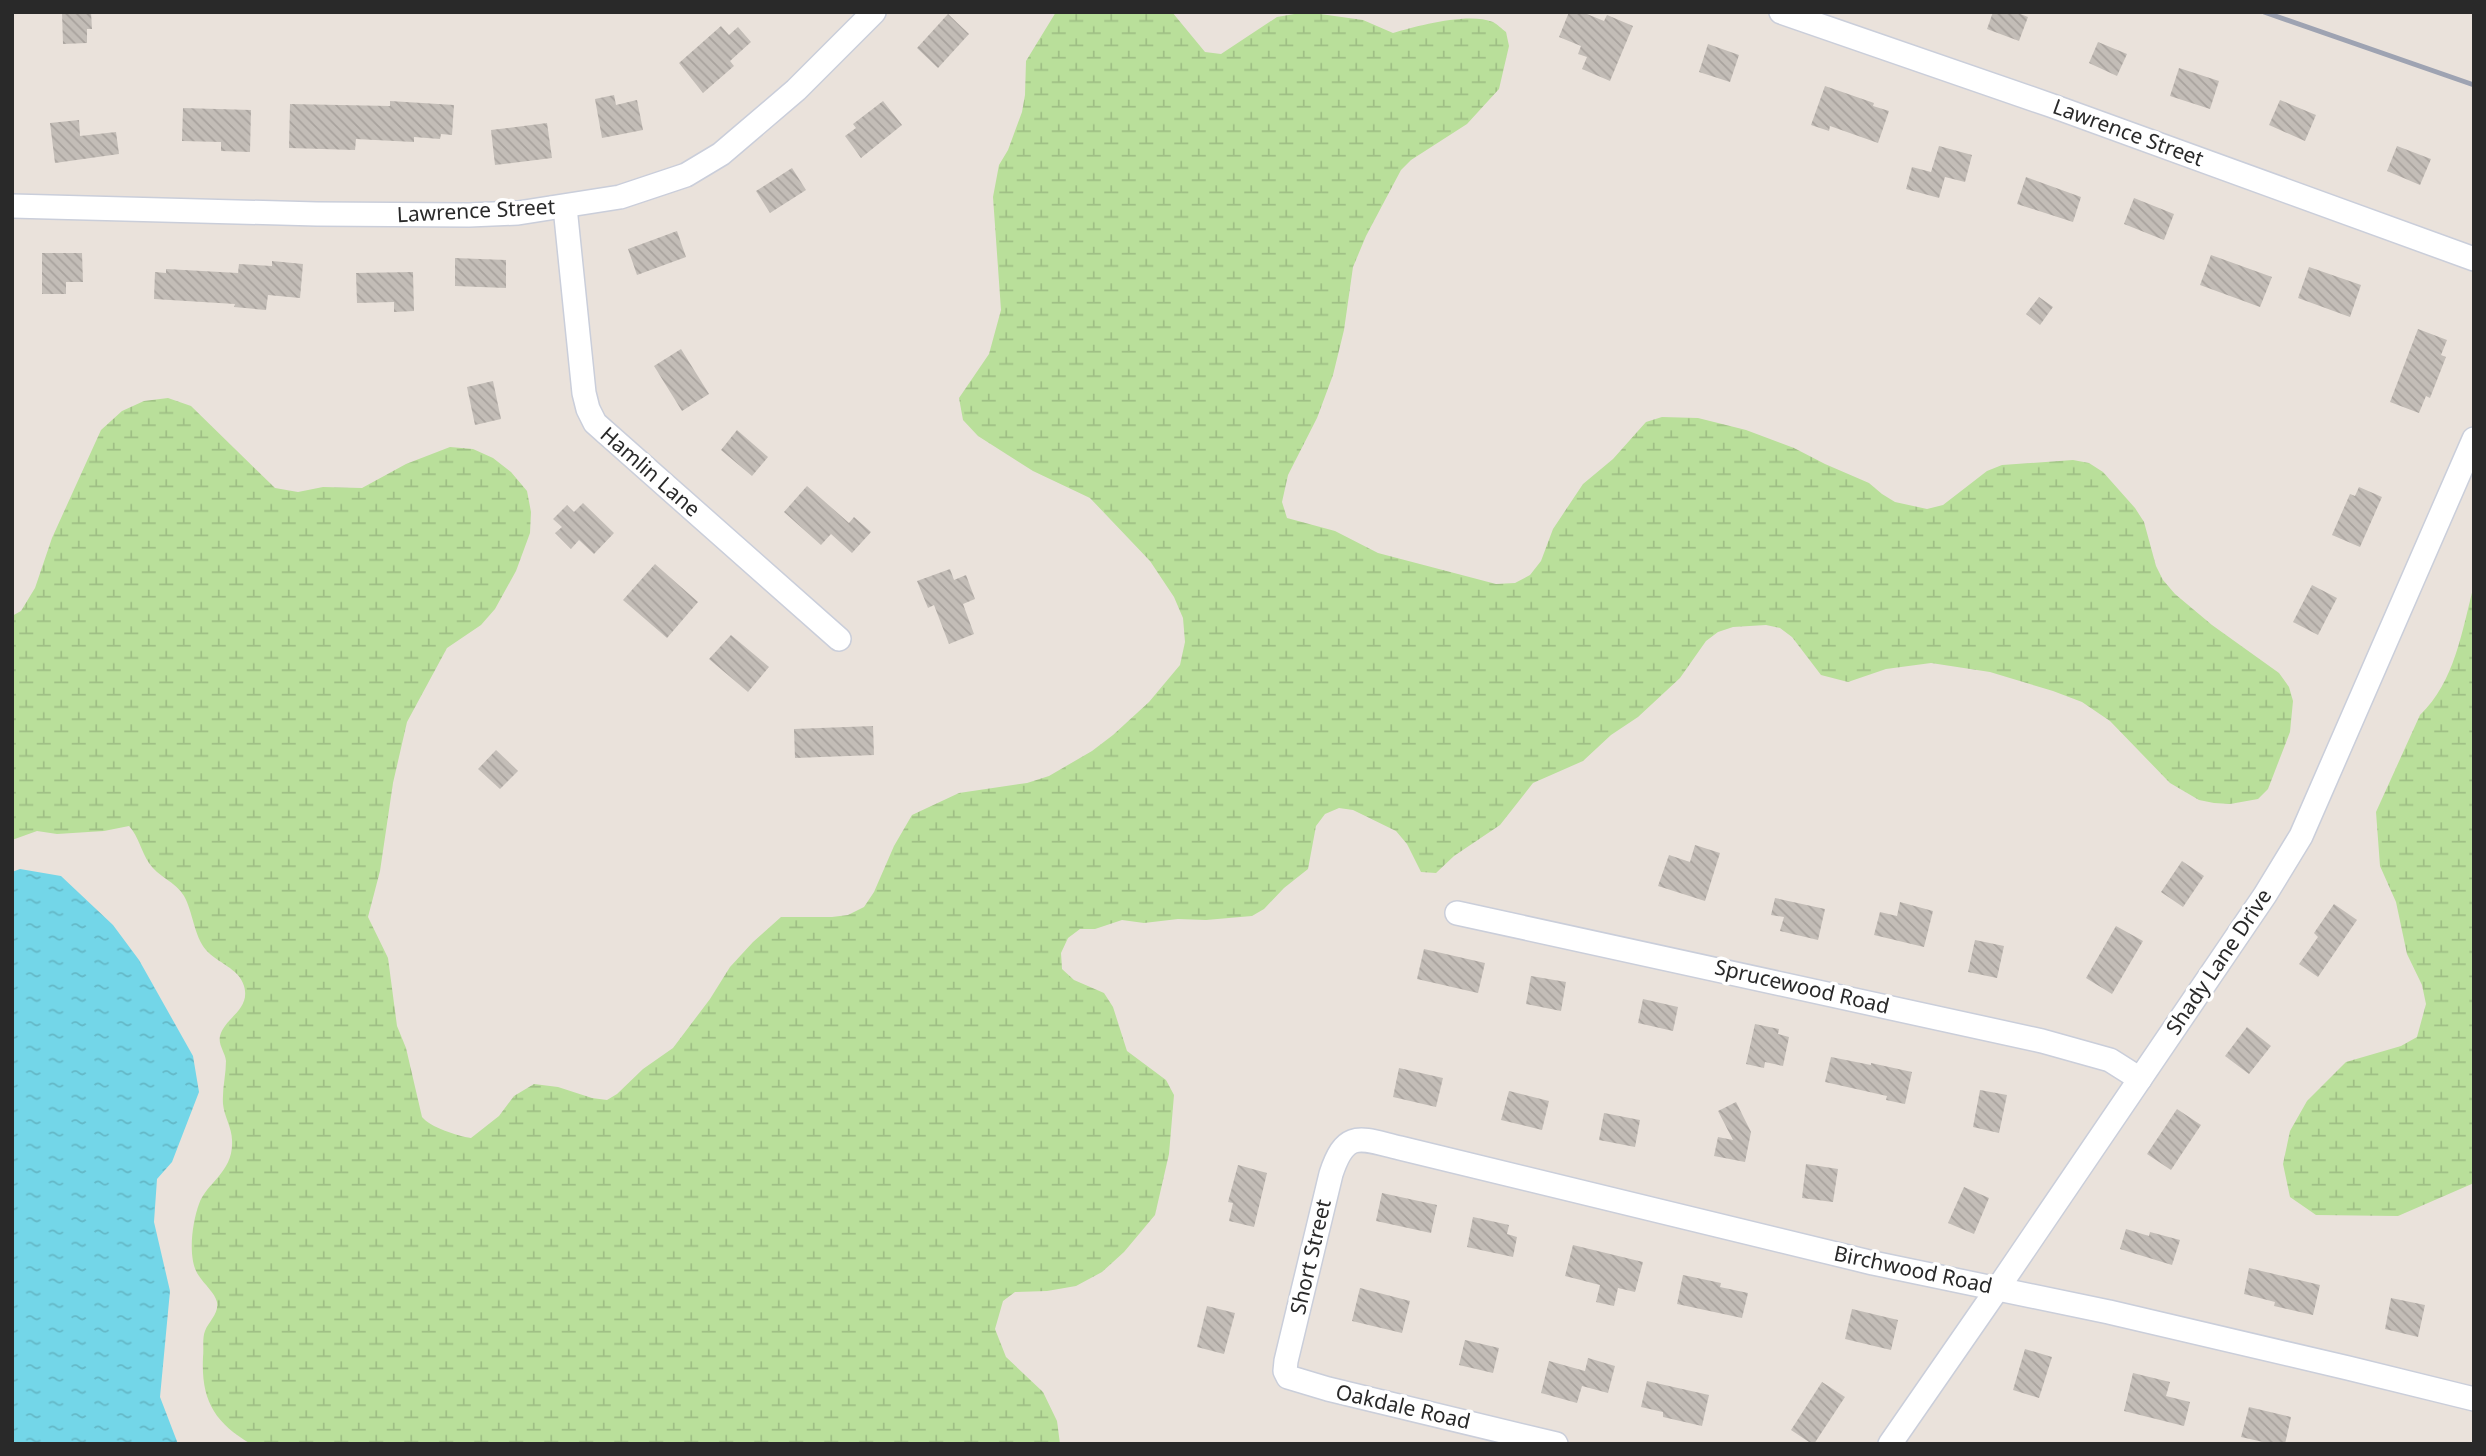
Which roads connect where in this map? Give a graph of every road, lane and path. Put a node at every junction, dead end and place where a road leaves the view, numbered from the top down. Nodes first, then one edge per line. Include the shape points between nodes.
1 (874, 12) edge
2 (1781, 12) edge
3 (12, 206) edge
4 (565, 207) junction
5 (2474, 259) edge
6 (2474, 439) edge
7 (839, 639) dead end
8 (1457, 913) dead end
9 (2140, 1079) junction
10 (1353, 1140) joint
11 (1998, 1288) junction
12 (1291, 1379) joint
13 (2474, 1399) edge
14 (1556, 1444) edge
15 (1889, 1444) edge

1 - 4 street, Lawrence Street via 796,90 709,162 648,189
2 - 5 street, Lawrence Street
3 - 4 street, Lawrence Street via 417,215
4 - 7 street, Hamlin Lane via 584,393 595,423
6 - 9 street, Shady Lane Drive via 2301,835
8 - 9 street, Sprucewood Road via 2042,1041 2110,1060
9 - 11 street, Shady Lane Drive
10 - 11 street, Birchwood Road via 1390,1145 1872,1263
10 - 12 street, Short Street via 1341,1149 1331,1174 1286,1361 1285,1371
11 - 13 street, Birchwood Road
11 - 15 street, Shady Lane Drive
12 - 14 street, Oakdale Road

